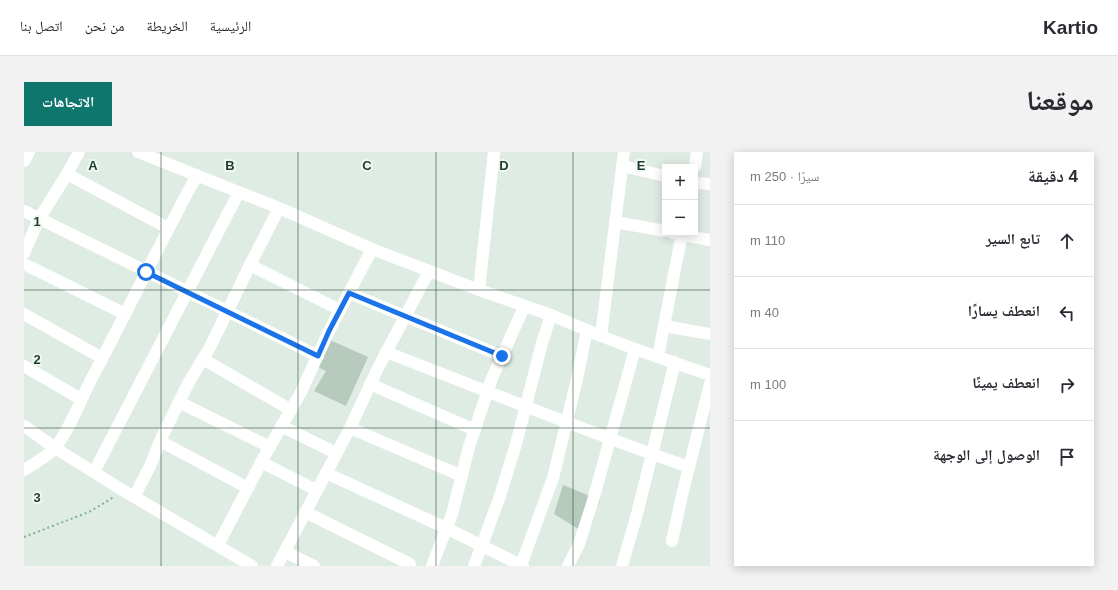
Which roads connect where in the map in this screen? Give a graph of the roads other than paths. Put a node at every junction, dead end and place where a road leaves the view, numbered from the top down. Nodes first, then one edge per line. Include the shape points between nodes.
1 (29, 152) edge
2 (78, 152) edge
3 (138, 152) edge
4 (494, 152) edge
5 (624, 152) edge
6 (697, 152) edge
7 (24, 161) edge
8 (695, 164) edge
9 (622, 166) junction
10 (67, 174) junction
11 (197, 175) junction
12 (662, 175) edge
13 (698, 183) edge
14 (710, 184) edge
15 (239, 192) junction
16 (280, 208) junction
17 (24, 211) edge
18 (39, 219) junction
19 (615, 222) junction
20 (168, 228) junction
21 (662, 231) edge
22 (679, 236) edge
23 (689, 236) edge
24 (710, 240) edge
25 (372, 249) junction
26 (24, 253) edge
27 (24, 264) edge
28 (250, 265) junction
29 (429, 271) junction
30 (146, 272) junction
31 (479, 290) junction
32 (186, 292) junction
33 (349, 293) junction
34 (524, 307) junction
35 (340, 310) junction
36 (227, 312) junction
37 (24, 314) edge
38 (125, 314) junction
39 (551, 316) junction
40 (406, 317) junction
41 (664, 326) junction
42 (587, 330) junction
43 (710, 334) edge
44 (601, 336) junction
45 (634, 349) junction
46 (386, 352) junction
47 (318, 356) junction
48 (502, 356) junction
49 (658, 357) junction
50 (102, 358) junction
51 (203, 359) junction
52 (676, 362) junction
53 (24, 366) edge
54 (710, 375) edge
55 (370, 384) junction
56 (710, 384) edge
57 (488, 391) junction
58 (81, 399) junction
59 (179, 402) junction
60 (525, 406) junction
61 (290, 410) junction
62 (567, 422) junction
63 (24, 426) edge
64 (281, 426) junction
65 (350, 428) junction
66 (475, 430) junction
67 (611, 438) junction
68 (160, 441) junction
69 (55, 448) junction
70 (270, 448) junction
71 (336, 453) junction
72 (653, 454) junction
73 (262, 462) junction
74 (689, 467) junction
75 (24, 470) edge
76 (94, 472) junction
77 (326, 473) junction
78 (462, 476) junction
79 (248, 488) junction
80 (316, 490) junction
81 (129, 494) junction
82 (305, 512) junction
83 (446, 528) junction
84 (672, 541) dead end
85 (218, 545) junction
86 (482, 546) junction
87 (284, 552) junction
88 (410, 564) dead end
89 (522, 565) edge
90 (252, 566) edge
91 (277, 566) edge
92 (314, 566) edge
93 (432, 566) edge
94 (474, 566) edge
95 (568, 566) edge
96 (622, 566) edge

1 - 7 street
2 - 10 street
3 - 11 street
4 - 31 street
5 - 9 street
6 - 8 street
9 - 12 street
9 - 19 street
10 - 18 street
10 - 20 street
11 - 15 street
11 - 20 street
13 - 14 street
15 - 16 street
15 - 32 street
16 - 25 street
16 - 28 street
17 - 18 street
18 - 26 street
18 - 30 street
19 - 21 street
19 - 44 street
20 - 30 street
22 - 41 street
23 - 24 street
25 - 29 street
25 - 33 street
27 - 38 street
28 - 35 street
28 - 36 street
29 - 31 street
29 - 40 street
30 - 32 street
30 - 38 street
31 - 34 street
32 - 36 street
32 - 76 street
33 - 35 street
33 - 40 street
34 - 39 street
34 - 48 street
35 - 47 street
36 - 47 street
36 - 51 street
37 - 50 street
38 - 50 street
39 - 42 street
39 - 60 street
40 - 46 street
40 - 48 street
41 - 43 street
41 - 49 street
42 - 44 street
42 - 62 street
44 - 45 street
45 - 49 street
45 - 67 street
46 - 55 street
46 - 57 street
47 - 61 street
48 - 57 street
49 - 52 street
50 - 58 street
51 - 59 street
51 - 61 street
52 - 54 street
52 - 72 street
53 - 58 street
55 - 65 street
55 - 66 street
56 - 74 street
57 - 60 street
57 - 66 street
58 - 69 street
59 - 68 street
59 - 70 street
60 - 62 street
60 - 86 street via 506,478
61 - 64 street
62 - 67 street
62 - 89 street via 553,478
63 - 69 street
64 - 70 street
64 - 71 street
65 - 71 street
65 - 78 street
66 - 78 street
67 - 72 street
67 - 95 street via 592,504
68 - 79 street
68 - 81 street via 151,464
69 - 75 street
69 - 76 street
70 - 73 street
71 - 77 street
72 - 74 street
72 - 96 street
73 - 79 street
73 - 80 street
74 - 84 street
76 - 81 street
77 - 80 street
77 - 83 street
78 - 83 street
79 - 85 street
80 - 82 street
81 - 85 street
82 - 87 street
82 - 88 street
83 - 86 street
83 - 93 street
85 - 90 street
86 - 89 street
86 - 94 street
87 - 91 street
87 - 92 street

